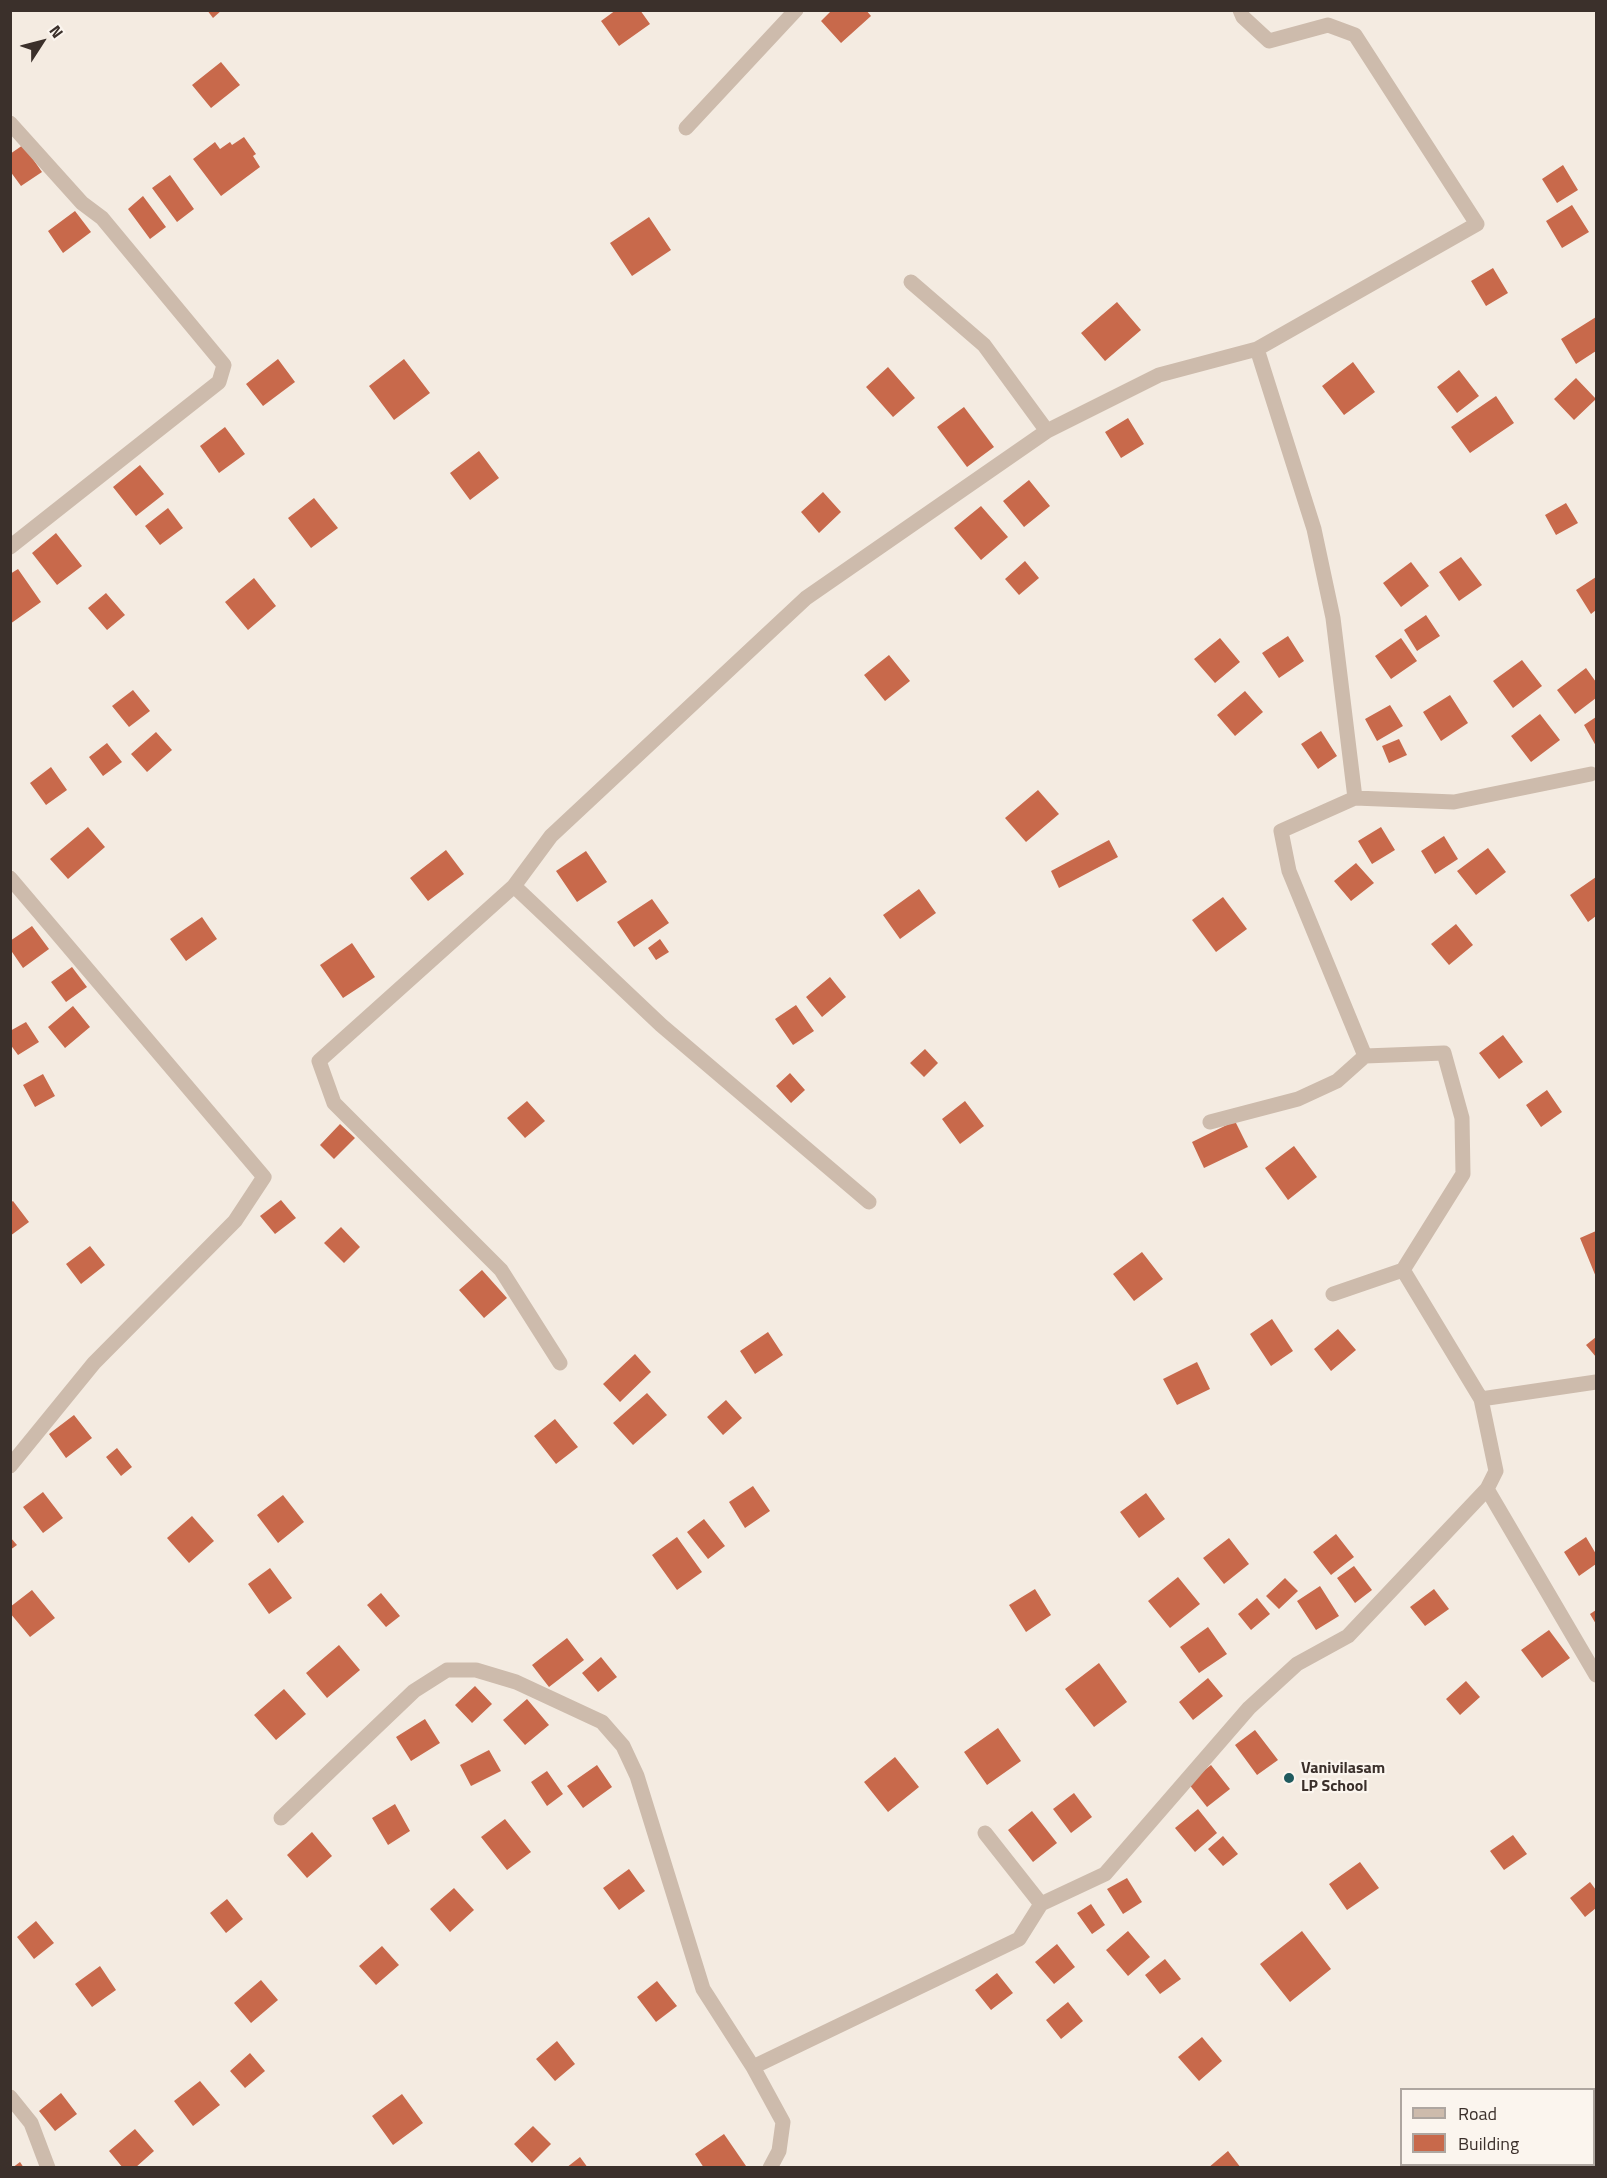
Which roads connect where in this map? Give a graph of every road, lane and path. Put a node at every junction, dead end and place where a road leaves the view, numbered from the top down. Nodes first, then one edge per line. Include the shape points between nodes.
1 (796, 10) edge
2 (1240, 10) edge
3 (10, 123) edge
4 (686, 128) dead end
5 (911, 282) dead end
6 (1257, 349) junction
7 (1047, 431) junction
8 (10, 547) edge
9 (1590, 774) dead end
10 (1355, 798) junction
11 (10, 878) edge
12 (514, 886) junction
13 (1365, 1056) junction
14 (1210, 1122) dead end
15 (869, 1202) dead end
16 (1403, 1270) junction
17 (1333, 1294) dead end
18 (560, 1363) dead end
19 (1596, 1382) edge
20 (1481, 1399) junction
21 (10, 1466) edge
22 (1487, 1489) junction
23 (1596, 1674) edge
24 (281, 1818) dead end
25 (985, 1833) dead end
26 (1041, 1904) junction
27 (753, 2067) junction
28 (10, 2097) edge
29 (48, 2168) edge
30 (770, 2168) edge

1 - 4 street
2 - 6 street via 1269,41 1328,25 1355,35 1477,224
3 - 8 street via 82,203 102,218 224,365 219,382
5 - 7 street via 984,345
6 - 7 street via 1159,375
6 - 10 street via 1314,529 1334,618
7 - 12 street via 806,598 551,836
9 - 10 street via 1454,802
10 - 13 street via 1281,831 1289,871
11 - 21 street via 264,1177 235,1221 94,1363
12 - 15 street via 661,1025
12 - 18 street via 319,1060 334,1103 501,1270
13 - 14 street via 1337,1081 1298,1099
13 - 16 street via 1444,1053 1462,1118 1463,1174
16 - 17 street
16 - 20 street
19 - 20 street
20 - 22 street via 1496,1470
22 - 23 street
22 - 26 street via 1348,1636 1297,1664 1249,1708 1105,1874
24 - 27 street via 414,1691 447,1670 476,1670 516,1682 602,1722 623,1746 637,1776 703,1989
25 - 26 street
26 - 27 street via 1019,1939
27 - 30 street via 783,2122 779,2151
28 - 29 street via 31,2123

